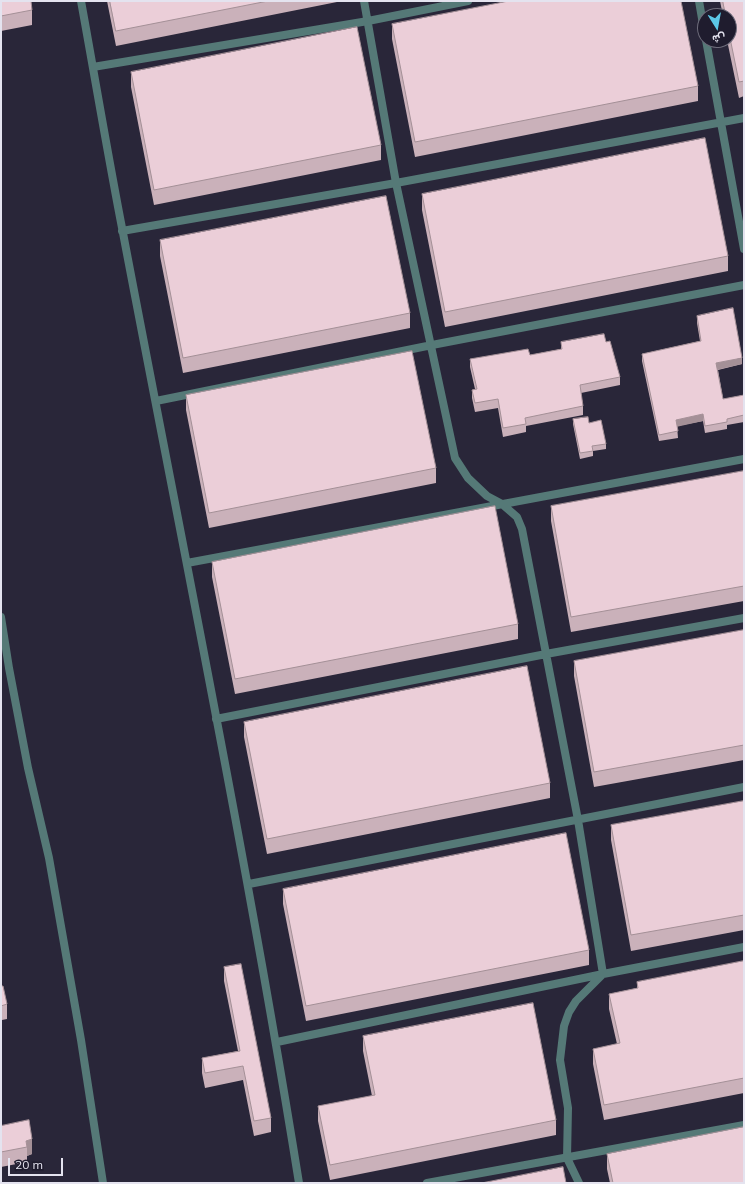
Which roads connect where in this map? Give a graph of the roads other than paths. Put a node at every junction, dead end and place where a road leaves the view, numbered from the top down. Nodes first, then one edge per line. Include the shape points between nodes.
1 (81, 1) edge
2 (364, 1) edge
3 (468, 1) edge
4 (368, 21) junction
5 (707, 48) edge
6 (93, 67) junction
7 (744, 118) edge
8 (721, 122) junction
9 (396, 183) junction
10 (122, 231) junction
11 (744, 249) edge
12 (744, 284) edge
13 (432, 345) junction
14 (156, 401) junction
15 (744, 459) edge
16 (502, 504) junction
17 (187, 563) junction
18 (1, 617) edge
19 (744, 618) edge
20 (546, 654) junction
21 (216, 719) junction
22 (744, 787) edge
23 (578, 820) junction
24 (248, 884) junction
25 (744, 947) edge
26 (603, 974) junction
27 (276, 1042) junction
28 (744, 1126) edge
29 (567, 1158) junction
30 (103, 1183) edge
31 (299, 1183) edge
32 (427, 1183) edge
33 (579, 1183) edge

1 - 6 street
2 - 4 street
3 - 4 street
4 - 6 street
4 - 9 street
5 - 8 street
6 - 10 street
7 - 8 street
8 - 9 street
8 - 11 street
9 - 10 street
9 - 13 street
10 - 14 street
12 - 13 street
13 - 14 street
13 - 16 street via 455,458 468,478 487,496
14 - 17 street
15 - 16 street
16 - 17 street
16 - 20 street via 517,517 522,529
17 - 21 street
18 - 30 street via 28,768 50,866
19 - 20 street
20 - 21 street
20 - 23 street
21 - 24 street
22 - 23 street
23 - 24 street
23 - 26 street
24 - 27 street
25 - 26 street
26 - 27 street
26 - 29 street via 576,1001 564,1026 560,1060 568,1108
27 - 31 street
28 - 29 street
29 - 32 street
29 - 33 street

